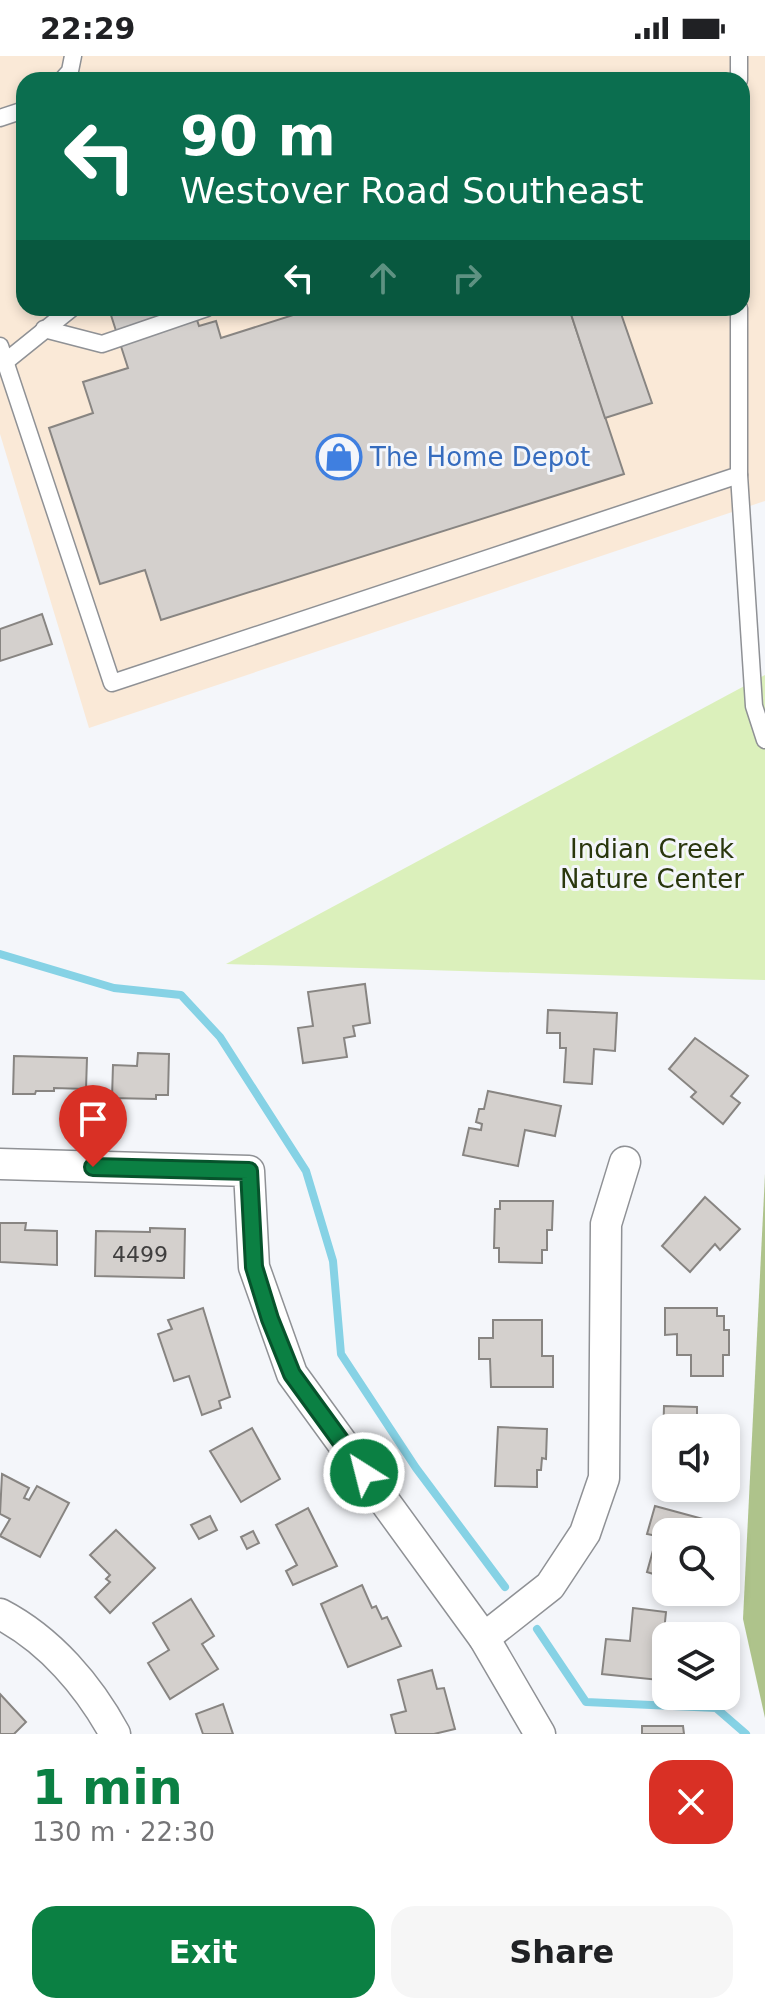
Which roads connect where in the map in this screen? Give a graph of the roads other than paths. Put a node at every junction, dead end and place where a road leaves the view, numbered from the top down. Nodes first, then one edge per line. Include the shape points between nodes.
1 (61, 316) edge
2 (184, 316) edge
3 (739, 316) edge
4 (44, 329) junction
5 (3, 354) edge
6 (739, 475) junction
7 (765, 740) edge
8 (625, 1162) dead end
9 (0, 1164) edge
10 (0, 1614) edge
11 (484, 1638) junction
12 (115, 1734) edge
13 (540, 1734) edge

1 - 4 lane
2 - 4 lane via 102,344
3 - 6 lane
4 - 5 lane
5 - 6 lane via 112,683
6 - 7 lane via 754,706
8 - 11 street via 606,1224 604,1478 585,1533 550,1586
9 - 11 street via 249,1171 254,1267 292,1374
10 - 12 street via 57,1656 96,1699
11 - 13 street

